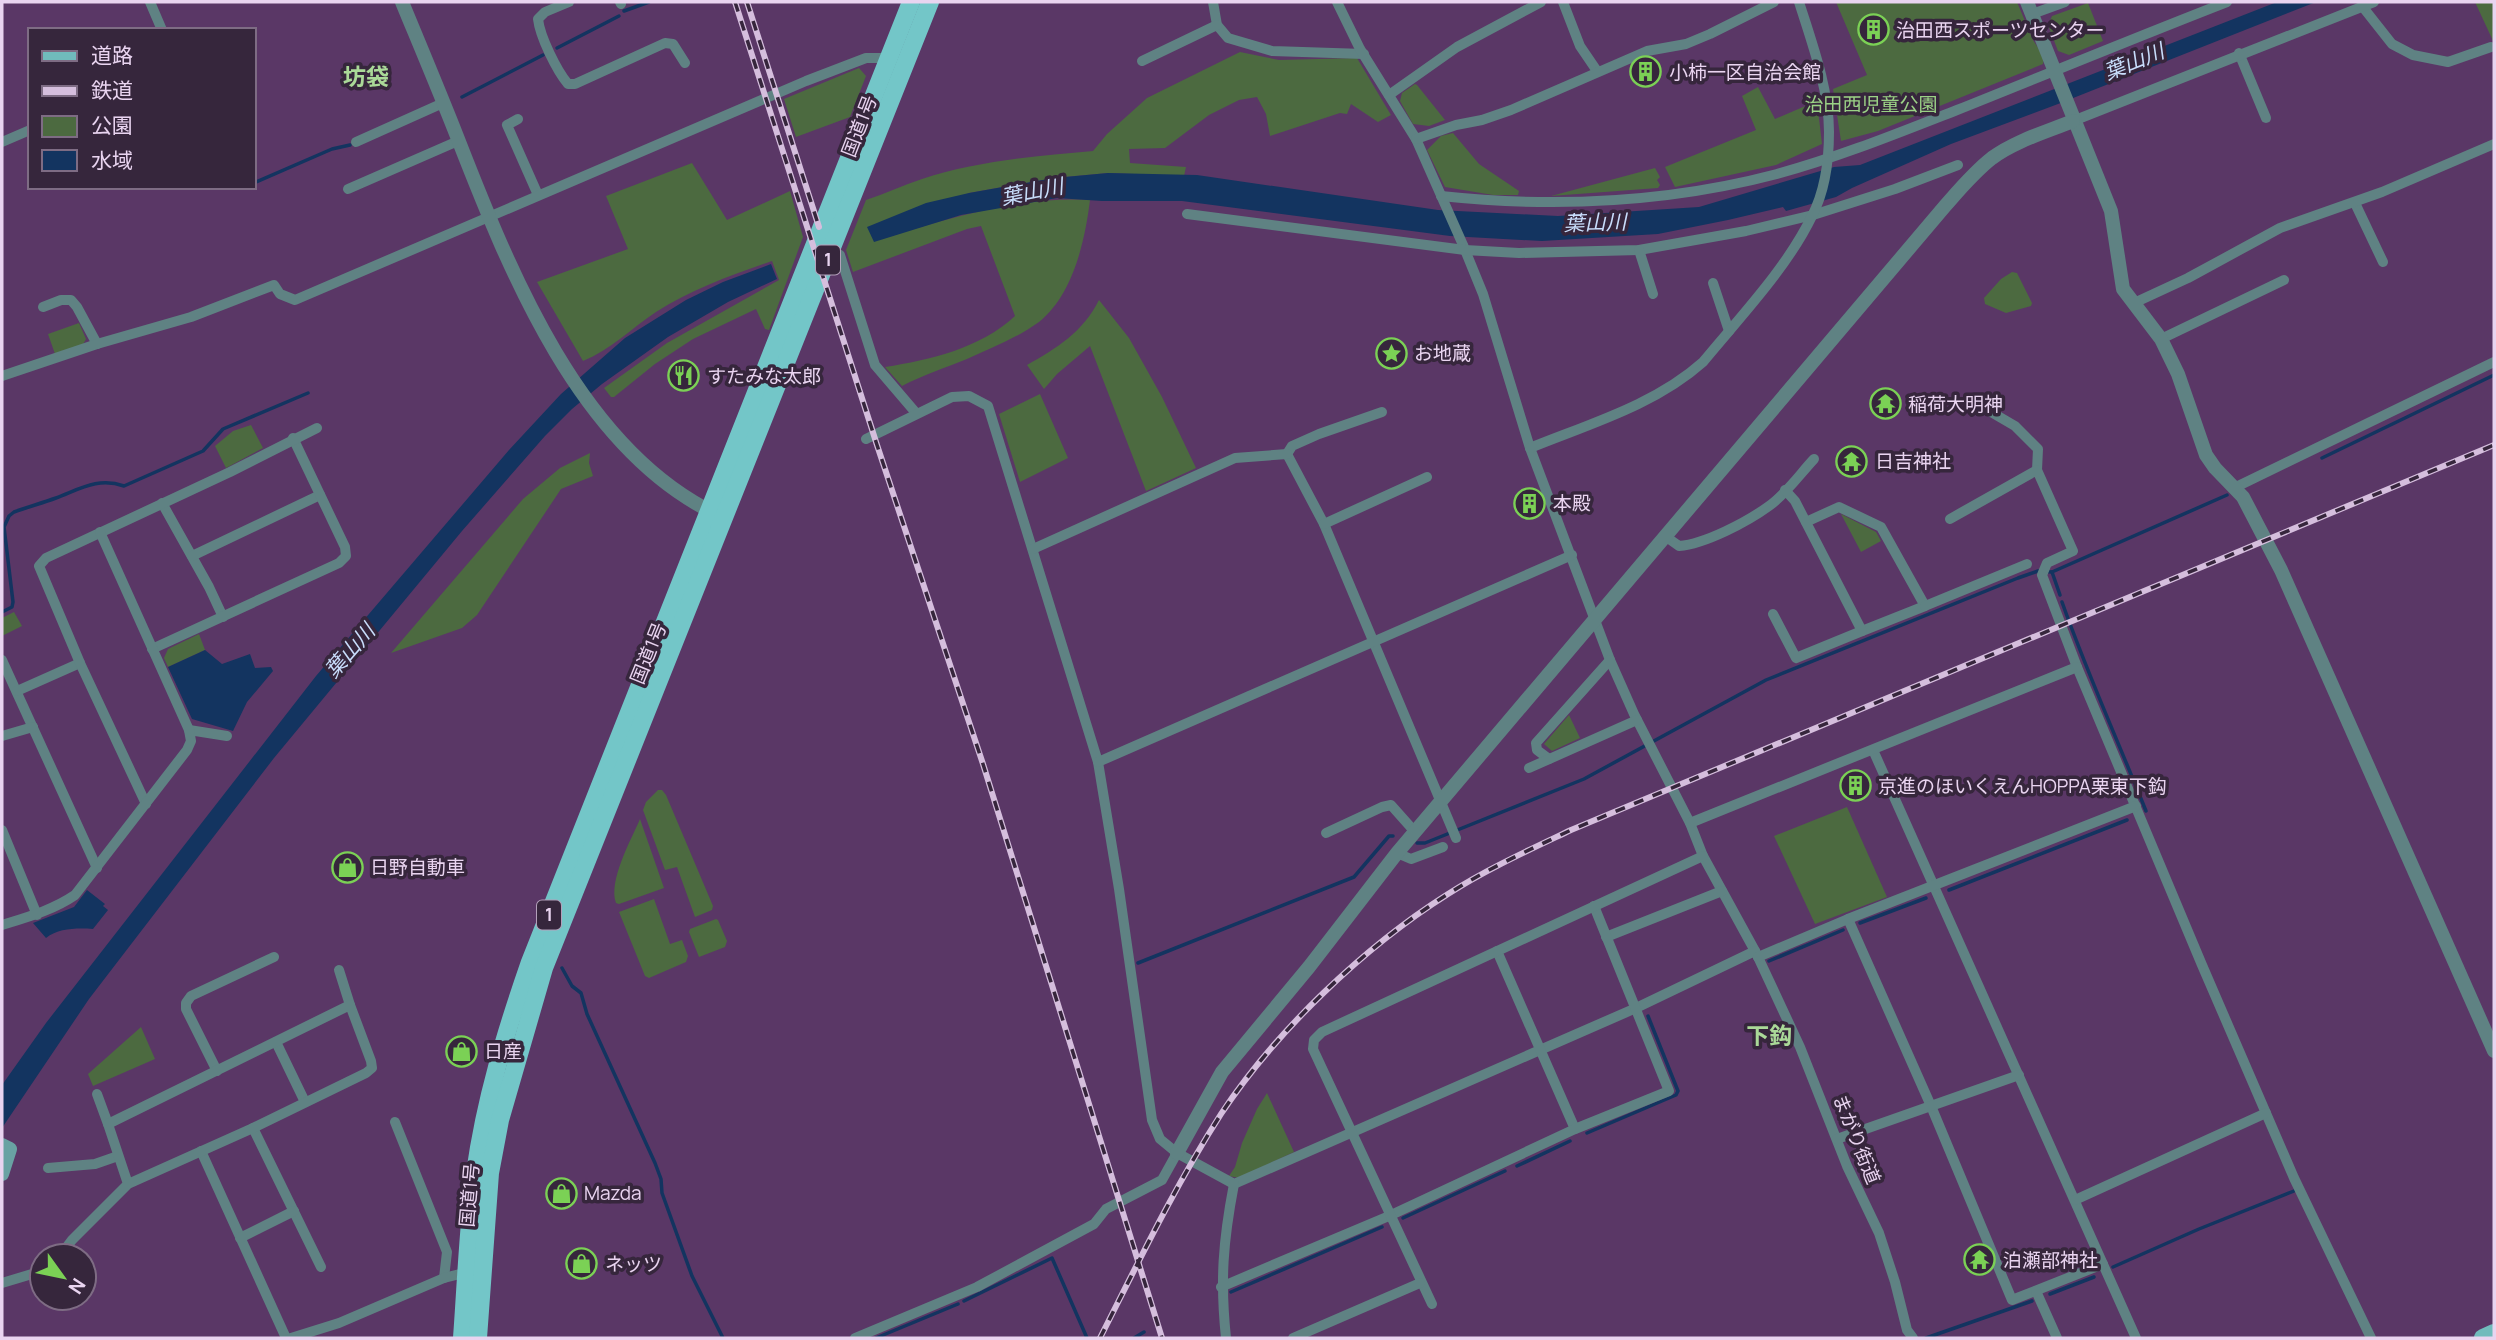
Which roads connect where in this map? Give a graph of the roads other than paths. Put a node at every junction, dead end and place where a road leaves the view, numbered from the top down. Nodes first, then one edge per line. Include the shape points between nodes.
1 (150, 2) edge
2 (402, 2) edge
3 (569, 2) edge
4 (911, 2) edge
5 (930, 2) edge
6 (1213, 2) edge
7 (1337, 2) edge
8 (1541, 2) edge
9 (1563, 2) edge
10 (1774, 2) edge
11 (1799, 2) edge
12 (2064, 2) edge
13 (2227, 2) edge
14 (2374, 2) edge
15 (2362, 6) junction
16 (2030, 8) edge
17 (1217, 25) junction
18 (161, 28) edge
19 (2491, 47) dead end
20 (2239, 53) junction
21 (1364, 54) junction
22 (888, 58) junction
23 (1142, 61) dead end
24 (685, 63) dead end
25 (906, 64) junction
26 (1597, 71) junction
27 (2056, 74) junction
28 (1389, 95) junction
29 (443, 103) junction
30 (2072, 118) junction
31 (2266, 118) dead end
32 (518, 120) dead end
33 (28, 131) edge
34 (1416, 139) junction
35 (458, 141) junction
36 (2, 142) edge
37 (356, 142) dead end
38 (2494, 144) edge
39 (1828, 158) junction
40 (1958, 165) dead end
41 (348, 189) dead end
42 (538, 195) junction
43 (1443, 199) junction
44 (2355, 203) junction
45 (1187, 214) dead end
46 (1813, 215) junction
47 (488, 217) junction
48 (1464, 248) junction
49 (833, 250) junction
50 (1639, 250) junction
51 (2383, 262) dead end
52 (2284, 280) dead end
53 (1713, 282) dead end
54 (1653, 294) dead end
55 (2133, 303) junction
56 (43, 307) dead end
57 (1729, 331) junction
58 (2161, 339) junction
59 (97, 344) junction
60 (2494, 362) edge
61 (2, 376) edge
62 (1382, 412) dead end
63 (1991, 412) dead end
64 (916, 413) junction
65 (317, 428) dead end
66 (293, 438) junction
67 (866, 439) dead end
68 (1530, 448) junction
69 (1287, 454) junction
70 (1814, 459) dead end
71 (2037, 470) junction
72 (1427, 477) dead end
73 (2236, 487) junction
74 (1786, 490) junction
75 (320, 495) junction
76 (162, 503) junction
77 (718, 515) junction
78 (1950, 519) dead end
79 (1806, 522) junction
80 (1324, 524) junction
81 (100, 532) junction
82 (1665, 536) junction
83 (1032, 549) junction
84 (1572, 555) junction
85 (192, 556) junction
86 (2027, 564) dead end
87 (1924, 606) junction
88 (1773, 614) dead end
89 (223, 617) junction
90 (1595, 617) junction
91 (1862, 631) junction
92 (1373, 642) junction
93 (152, 649) junction
94 (2, 660) edge
95 (1611, 660) junction
96 (80, 663) junction
97 (2077, 667) junction
98 (17, 691) junction
99 (1637, 720) junction
100 (33, 727) junction
101 (189, 730) junction
102 (2, 736) edge
103 (227, 736) dead end
104 (1873, 750) junction
105 (1549, 759) junction
106 (1098, 762) junction
107 (1529, 768) dead end
108 (1441, 802) junction
109 (146, 804) junction
110 (2136, 806) junction
111 (1690, 823) junction
112 (2, 830) edge
113 (1415, 832) junction
114 (1326, 833) dead end
115 (1454, 833) dead end
116 (1443, 847) dead end
117 (1397, 853) junction
118 (1703, 856) junction
119 (97, 867) junction
120 (1935, 886) junction
121 (1722, 891) junction
122 (1594, 906) junction
123 (37, 915) junction
124 (1848, 919) junction
125 (2, 925) edge
126 (1606, 937) junction
127 (1497, 951) junction
128 (1757, 954) junction
129 (274, 957) dead end
130 (339, 970) dead end
131 (350, 1005) junction
132 (1636, 1008) junction
133 (276, 1042) junction
134 (1540, 1050) junction
135 (2494, 1051) edge
136 (217, 1071) junction
137 (2019, 1075) junction
138 (97, 1094) dead end
139 (305, 1102) junction
140 (1931, 1106) junction
141 (2266, 1113) junction
142 (395, 1122) dead end
143 (108, 1124) junction
144 (253, 1128) junction
145 (1575, 1129) junction
146 (1352, 1134) junction
147 (1837, 1139) junction
148 (3, 1146) edge
149 (201, 1151) junction
150 (1177, 1153) junction
151 (118, 1156) junction
152 (48, 1168) dead end
153 (2, 1174) edge
154 (128, 1184) junction
155 (1234, 1184) junction
156 (2075, 1200) junction
157 (294, 1211) junction
158 (1389, 1216) junction
159 (240, 1238) junction
160 (70, 1242) edge
161 (2102, 1264) junction
162 (321, 1267) dead end
163 (476, 1269) junction
164 (28, 1275) edge
165 (444, 1278) junction
166 (2, 1283) edge
167 (1420, 1283) junction
168 (1221, 1287) junction
169 (2036, 1291) junction
170 (1432, 1304) dead end
171 (2494, 1333) edge
172 (286, 1338) edge
173 (291, 1338) edge
174 (462, 1338) edge
175 (478, 1338) edge
176 (855, 1338) edge
177 (1226, 1338) edge
178 (1293, 1338) edge
179 (1913, 1338) edge
180 (2057, 1338) edge
181 (2136, 1338) edge
182 (2371, 1338) edge
183 (2483, 1338) edge

1 - 18 street
2 - 29 street
3 - 24 street via 538,19 568,84 665,43 673,44
4 - 22 highway, 国道1号 / 1
5 - 25 highway, 国道1号 / 1
6 - 17 street
7 - 21 street, まがり街道
8 - 28 street via 1457,47
9 - 26 street via 1580,46
10 - 26 street via 1686,44 1647,51
11 - 39 street via 1826,99
12 - 16 street
13 - 27 street
14 - 15 street
15 - 19 street via 2392,44 2413,55 2448,62
15 - 20 street
16 - 27 street
17 - 21 street via 1228,38 1272,51
17 - 23 street
20 - 30 street
20 - 31 street
21 - 28 street, まがり街道
22 - 25 street
22 - 42 street via 866,58 806,81
22 - 77 highway, 国道1号 / 1
25 - 49 highway, 国道1号 / 1
26 - 34 street via 1502,113
27 - 30 street
27 - 39 street
28 - 34 street, まがり街道
29 - 35 street
29 - 37 street
30 - 55 street via 2111,211 2123,289
30 - 82 street via 1994,156 1972,175
32 - 42 street via 507,125
33 - 36 street
34 - 43 street, まがり街道
35 - 41 street
35 - 47 street
38 - 44 street
39 - 43 street via 1736,183 1600,202
39 - 46 street
40 - 46 street
42 - 47 street
43 - 48 street, まがり街道
44 - 51 street
44 - 55 street via 2269,233
45 - 48 street
46 - 50 street
46 - 57 street
47 - 59 street via 295,300 280,294 274,285 191,317
47 - 77 street via 528,305 592,404 671,489
48 - 50 street via 1519,253
48 - 68 street, まがり街道 via 1487,305
49 - 64 street via 840,255 875,365
49 - 77 highway, 国道1号 / 1
50 - 54 street
52 - 58 street
53 - 57 street
55 - 58 street
56 - 59 street via 71,300
57 - 68 street via 1703,362 1656,396
58 - 73 street via 2206,455
59 - 61 street
60 - 73 street
62 - 69 street via 1319,434 1292,446
63 - 71 street via 2015,426 2038,449
64 - 67 street
64 - 83 street via 952,397 969,396 988,406
65 - 66 street
66 - 75 street
66 - 76 street
68 - 84 street, まがり街道
69 - 80 street
69 - 83 street via 1235,458
70 - 74 street
71 - 78 street
71 - 97 street via 2073,551 2047,563 2042,575
72 - 80 street
73 - 135 street via 2281,570
74 - 79 street
74 - 82 street via 1769,506 1692,545 1679,546
75 - 85 street
75 - 89 street via 346,556
76 - 81 street
76 - 85 street
77 - 163 highway, 国道1号 / 1 via 530,962 509,1023 491,1086 475,1174
79 - 87 street via 1839,507 1881,527
79 - 91 street
80 - 92 street
81 - 93 street
81 - 96 street via 46,558 39,566
82 - 90 street
83 - 106 street
84 - 90 street, まがり街道
84 - 92 street
85 - 89 street
86 - 87 street
87 - 91 street
88 - 91 street via 1796,658
89 - 93 street
90 - 95 street, まがり街道
90 - 108 street
92 - 106 street
92 - 108 street
93 - 101 street
94 - 98 street
95 - 99 street, まがり街道
95 - 105 street via 1536,743 1537,750
96 - 98 street
96 - 109 street
97 - 104 street
97 - 110 street
98 - 100 street
99 - 105 street
99 - 111 street, まがり街道
100 - 102 street
100 - 119 street
101 - 103 street
101 - 109 street via 187,750
104 - 111 street
104 - 120 street
105 - 107 street
106 - 150 street via 1152,1120 1160,1139
108 - 113 street
108 - 115 street
109 - 119 street
110 - 120 street
110 - 141 street
111 - 118 street, まがり街道
112 - 123 street
113 - 114 street via 1391,805
113 - 117 street
116 - 117 street via 1411,859
117 - 150 street via 1222,1072
118 - 121 street, まがり街道
118 - 122 street
119 - 123 street via 75,895
120 - 124 street
120 - 137 street
121 - 126 street
121 - 128 street, まがり街道
122 - 126 street
122 - 127 street
123 - 125 street
124 - 128 street
124 - 140 street
126 - 132 street
127 - 134 street
127 - 146 street via 1322,1032 1314,1040 1312,1049
128 - 132 street
128 - 147 street, まがり街道
129 - 136 street via 191,996 186,1003
130 - 131 street
131 - 133 street
131 - 139 street via 372,1068
132 - 134 street
132 - 145 street via 1669,1091
133 - 136 street
133 - 139 street
134 - 145 street
134 - 146 street
136 - 143 street
137 - 140 street
137 - 156 street
138 - 143 street
139 - 144 street
140 - 147 street
140 - 169 street via 2012,1300
141 - 156 street
141 - 182 street
142 - 165 street via 447,1252
143 - 151 street
144 - 149 street
144 - 157 street
145 - 158 street
146 - 155 street
146 - 158 street
147 - 179 street, まがり街道 via 1879,1233
148 - 153 main road via 10,1149
149 - 154 street
149 - 159 street
150 - 155 street
150 - 176 street via 1162,1180 1106,1209 1094,1224 977,1287
151 - 152 street via 95,1164
151 - 154 street
154 - 160 street
155 - 168 street
156 - 161 street
157 - 159 street
157 - 162 street
158 - 167 street
158 - 168 street
159 - 172 street
161 - 169 street
161 - 181 street
163 - 165 street
163 - 174 highway, 国道1号 / 1
163 - 175 highway, 国道1号 / 1
164 - 166 street
165 - 173 street
167 - 170 street
167 - 178 street
168 - 177 street
169 - 180 street
171 - 183 main road

